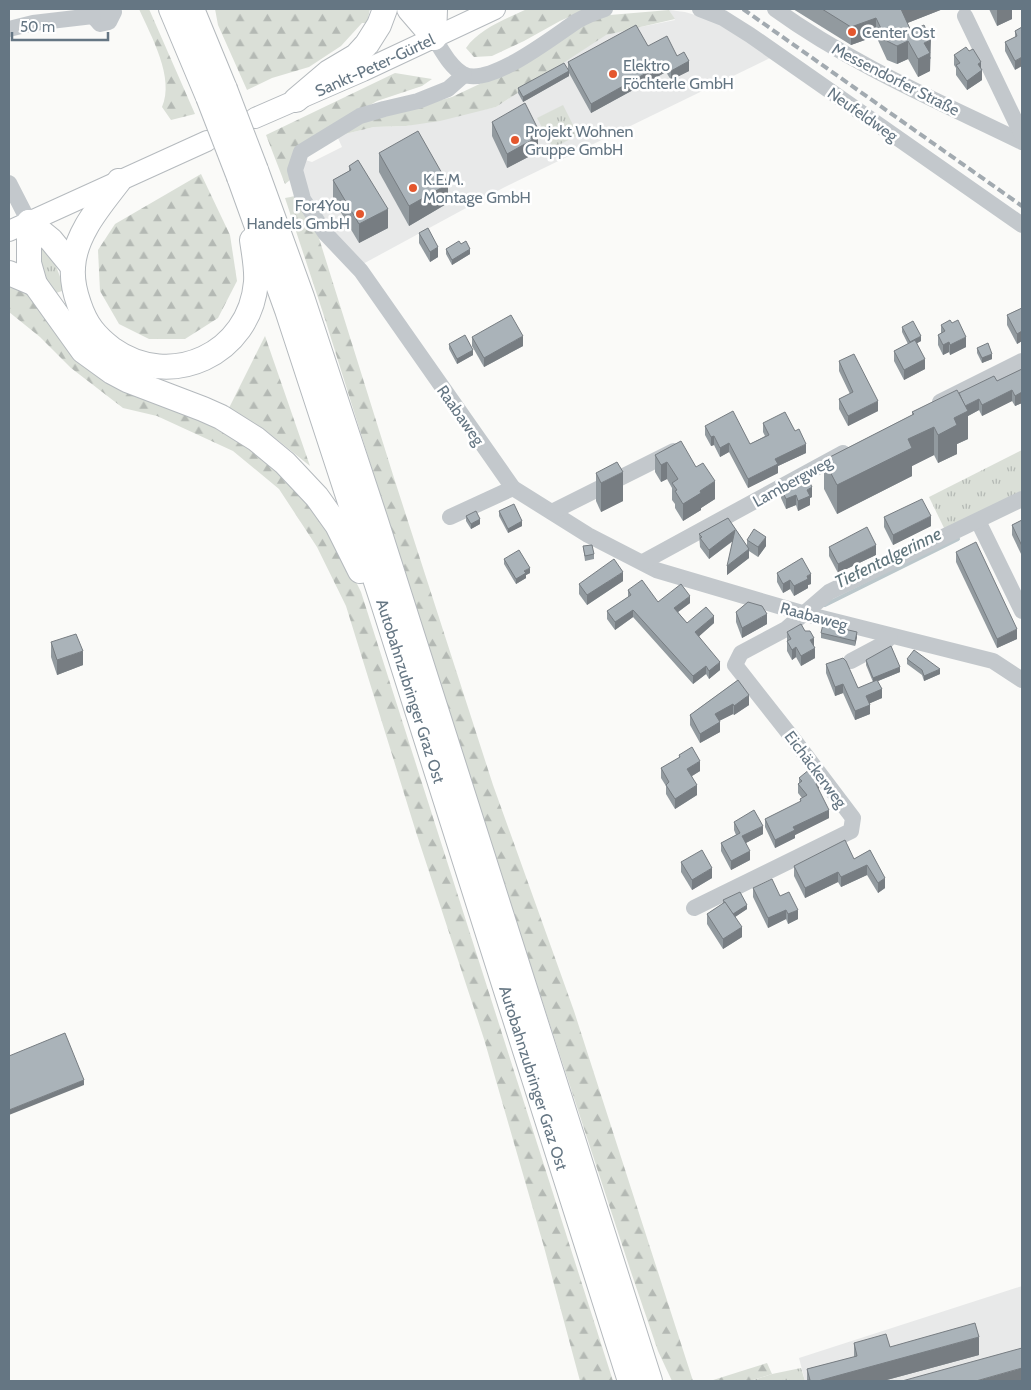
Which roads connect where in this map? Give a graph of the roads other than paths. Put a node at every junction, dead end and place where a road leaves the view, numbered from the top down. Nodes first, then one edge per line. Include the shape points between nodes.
1 (109, 9) edge
2 (171, 9) edge
3 (192, 9) edge
4 (206, 9) edge
5 (384, 9) edge
6 (409, 9) edge
7 (435, 9) edge
8 (495, 9) edge
9 (605, 9) edge
10 (700, 9) edge
11 (775, 9) edge
12 (97, 13) edge
13 (965, 16) dead end
14 (9, 29) edge
15 (434, 38) junction
16 (215, 64) junction
17 (464, 75) junction
18 (217, 93) junction
19 (296, 100) junction
20 (256, 118) dead end
21 (1022, 138) edge
22 (207, 141) dead end
23 (247, 174) junction
24 (119, 181) junction
25 (9, 183) edge
26 (249, 206) junction
27 (1022, 225) edge
28 (19, 226) edge
29 (73, 267) junction
30 (9, 273) edge
31 (35, 284) junction
32 (1022, 361) edge
33 (928, 408) edge
34 (859, 444) edge
35 (674, 451) edge
36 (514, 488) junction
37 (1022, 499) edge
38 (552, 512) junction
39 (450, 518) dead end
40 (978, 521) junction
41 (643, 562) junction
42 (382, 600) junction
43 (1022, 611) edge
44 (802, 614) junction
45 (890, 637) junction
46 (851, 661) dead end
47 (1022, 680) edge
48 (694, 908) dead end
49 (646, 1380) edge

1 - 12 street via 114,12 109,22 100,24
2 - 18 highway, Autobahnzubringer Graz Ost
3 - 16 highway, Autobahnzubringer Graz Ost
4 - 16 highway via 214,36
5 - 19 highway via 379,25 356,56 329,72
6 - 15 highway
7 - 15 highway
8 - 15 main road, Sankt-Peter-Gürtel
9 - 17 street via 579,20 508,66 483,75
10 - 27 street, Neufeldweg via 750,34
11 - 21 street, Messendorfer Straße via 807,32 889,78
12 - 14 street
13 - 21 street, Messendorfer Straße
15 - 17 street
15 - 19 main road, Sankt-Peter-Gürtel
16 - 18 highway, Autobahnzubringer Graz Ost
17 - 36 street, Raabaweg via 448,89 418,101 360,116 302,152 295,170 303,199 325,233 361,271
18 - 23 highway, Autobahnzubringer Graz Ost, bridge
19 - 20 main road, Sankt-Peter-Gürtel
22 - 24 main road
23 - 26 highway, Autobahnzubringer Graz Ost
23 - 49 highway, Autobahnzubringer Graz Ost via 302,297 376,521
24 - 28 main road
24 - 29 highway via 84,232 76,249
25 - 28 street
26 - 29 highway via 256,281 251,308 238,333 220,349 196,362 171,367 146,364 126,359 103,342 90,330 80,308 74,290
26 - 42 highway, Autobahnzubringer Graz Ost via 287,310
28 - 29 highway via 50,240
28 - 31 highway
30 - 31 highway
31 - 42 highway via 90,357 127,380 221,417 285,464 317,497 337,525 360,571
32 - 33 street
34 - 41 street, Lambergweg
35 - 38 street
36 - 38 street, Raabaweg
36 - 39 street
37 - 40 street
38 - 41 street, Raabaweg via 588,535
40 - 43 street
40 - 44 street via 829,592
41 - 44 street, Raabaweg via 656,570
42 - 49 highway, Autobahnzubringer Graz Ost
44 - 45 street, Raabaweg
44 - 48 street, Eichäckerweg via 786,628 741,653 735,665 853,818 851,831
45 - 46 street via 884,644
45 - 47 street, Raabaweg via 993,661

